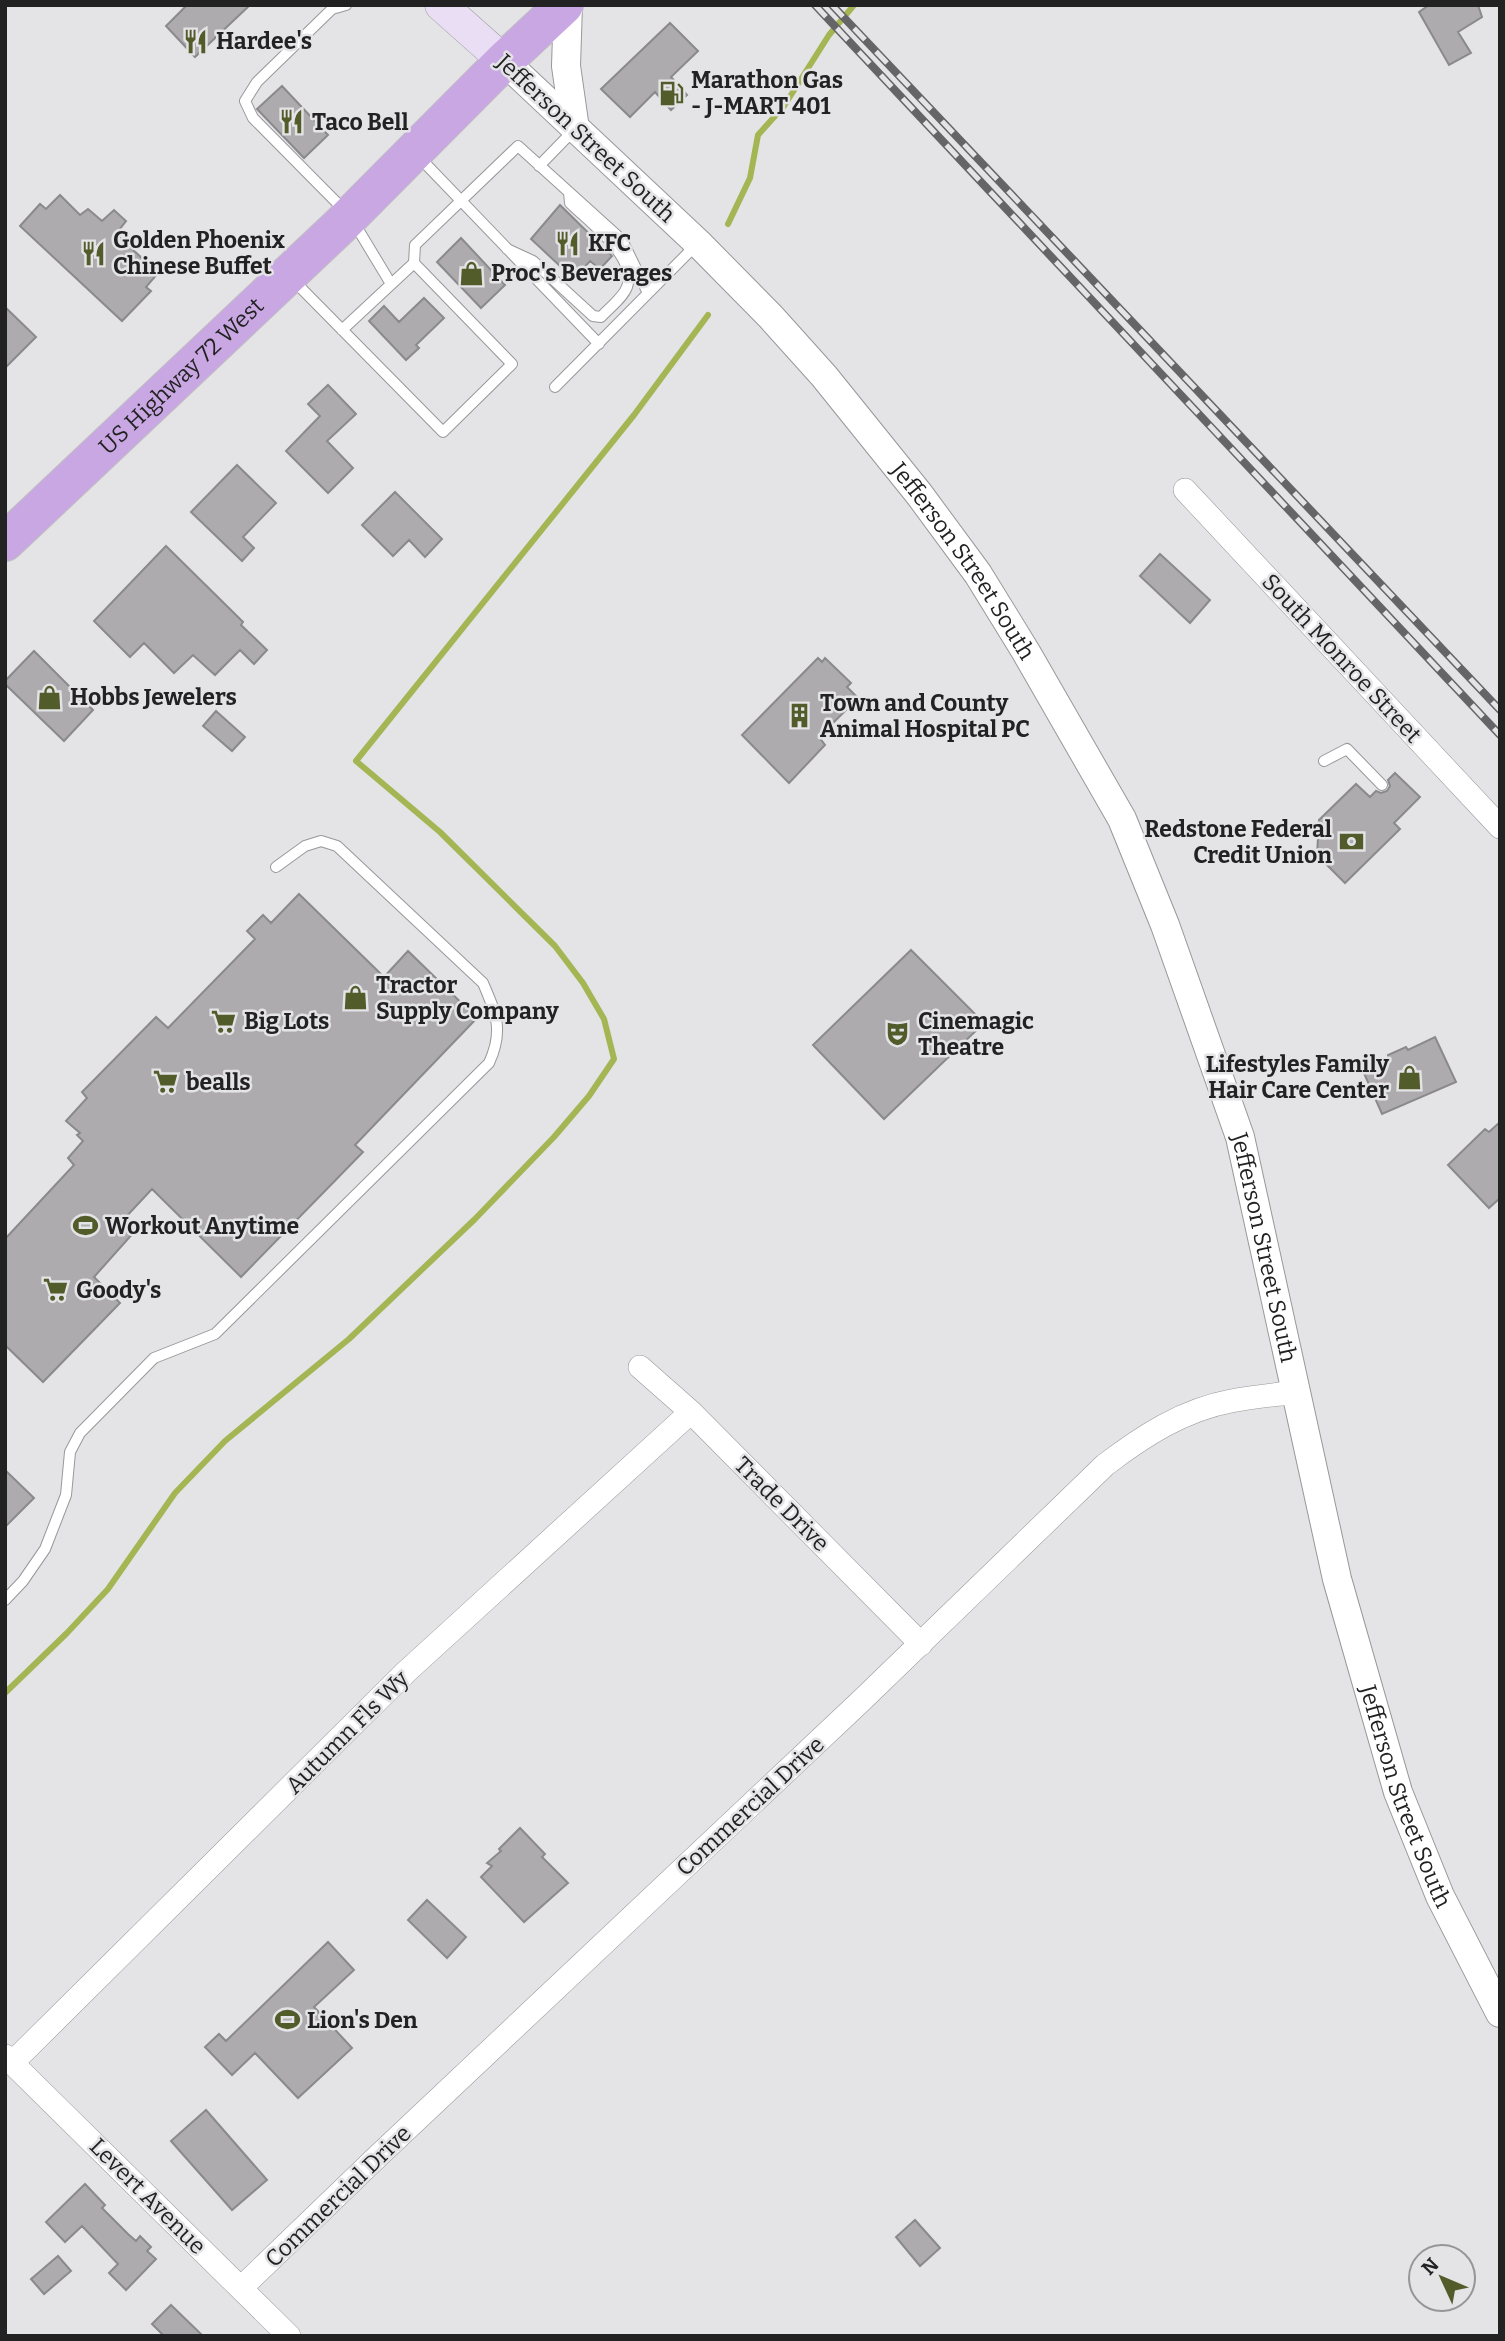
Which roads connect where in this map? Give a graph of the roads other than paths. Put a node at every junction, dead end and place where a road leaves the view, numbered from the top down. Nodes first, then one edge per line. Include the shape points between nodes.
1 (346, 5) edge
2 (441, 5) edge
3 (566, 5) edge
4 (504, 61) junction
5 (575, 129) junction
6 (414, 152) junction
7 (539, 166) junction
8 (569, 193) junction
9 (461, 201) junction
10 (350, 216) junction
11 (698, 243) junction
12 (507, 249) junction
13 (414, 263) junction
14 (288, 275) junction
15 (391, 284) junction
16 (648, 293) junction
17 (342, 330) junction
18 (599, 344) junction
19 (555, 387) dead end
20 (1185, 490) dead end
21 (5, 542) edge
22 (1324, 761) dead end
23 (1382, 785) dead end
24 (1500, 827) edge
25 (276, 867) dead end
26 (640, 1367) dead end
27 (1296, 1392) junction
28 (691, 1412) junction
29 (5, 1600) edge
30 (921, 1644) junction
31 (1500, 2014) edge
32 (9, 2059) edge
33 (241, 2288) junction
34 (289, 2336) edge

1 - 10 lane via 332,9 313,27 257,82 246,101 253,118
2 - 4 main road, Jefferson Street South
3 - 4 highway, US Highway 72 West
3 - 5 street via 566,66
4 - 5 street, Jefferson Street South
4 - 6 highway, US Highway 72 West
5 - 7 lane
5 - 11 street, Jefferson Street South
6 - 9 lane
6 - 10 highway, US Highway 72 West
7 - 8 lane
7 - 9 lane via 518,146
8 - 12 lane via 570,203 618,251 629,278 626,291 601,317 593,316 533,261
8 - 16 lane via 622,240
9 - 12 lane
9 - 13 lane via 415,245
10 - 14 highway, US Highway 72 West
10 - 15 lane
11 - 16 lane
11 - 27 street, Jefferson Street South via 824,376 926,504 1026,652 1122,819 1240,1137
12 - 18 lane
13 - 15 lane
13 - 17 lane via 512,364 443,432
14 - 17 lane
14 - 21 highway, US Highway 72 West
15 - 17 lane
16 - 18 lane
18 - 19 lane
20 - 24 street, South Monroe Street
22 - 23 lane via 1347,749
25 - 29 lane via 305,846 321,841 337,846 483,983 495,1009 498,1044 489,1062 215,1335 154,1359 80,1433 70,1452 66,1495 45,1549
26 - 28 street, Trade Drive
27 - 30 street, Commercial Drive via 1228,1401 1184,1415 1143,1436 1105,1465
27 - 31 street, Jefferson Street South via 1337,1579 1398,1792 1440,1896
28 - 30 street, Trade Drive
28 - 32 street, Autumn Fls Wy via 406,1672
30 - 33 street, Commercial Drive
32 - 33 street, Levert Avenue
33 - 34 street, Levert Avenue

